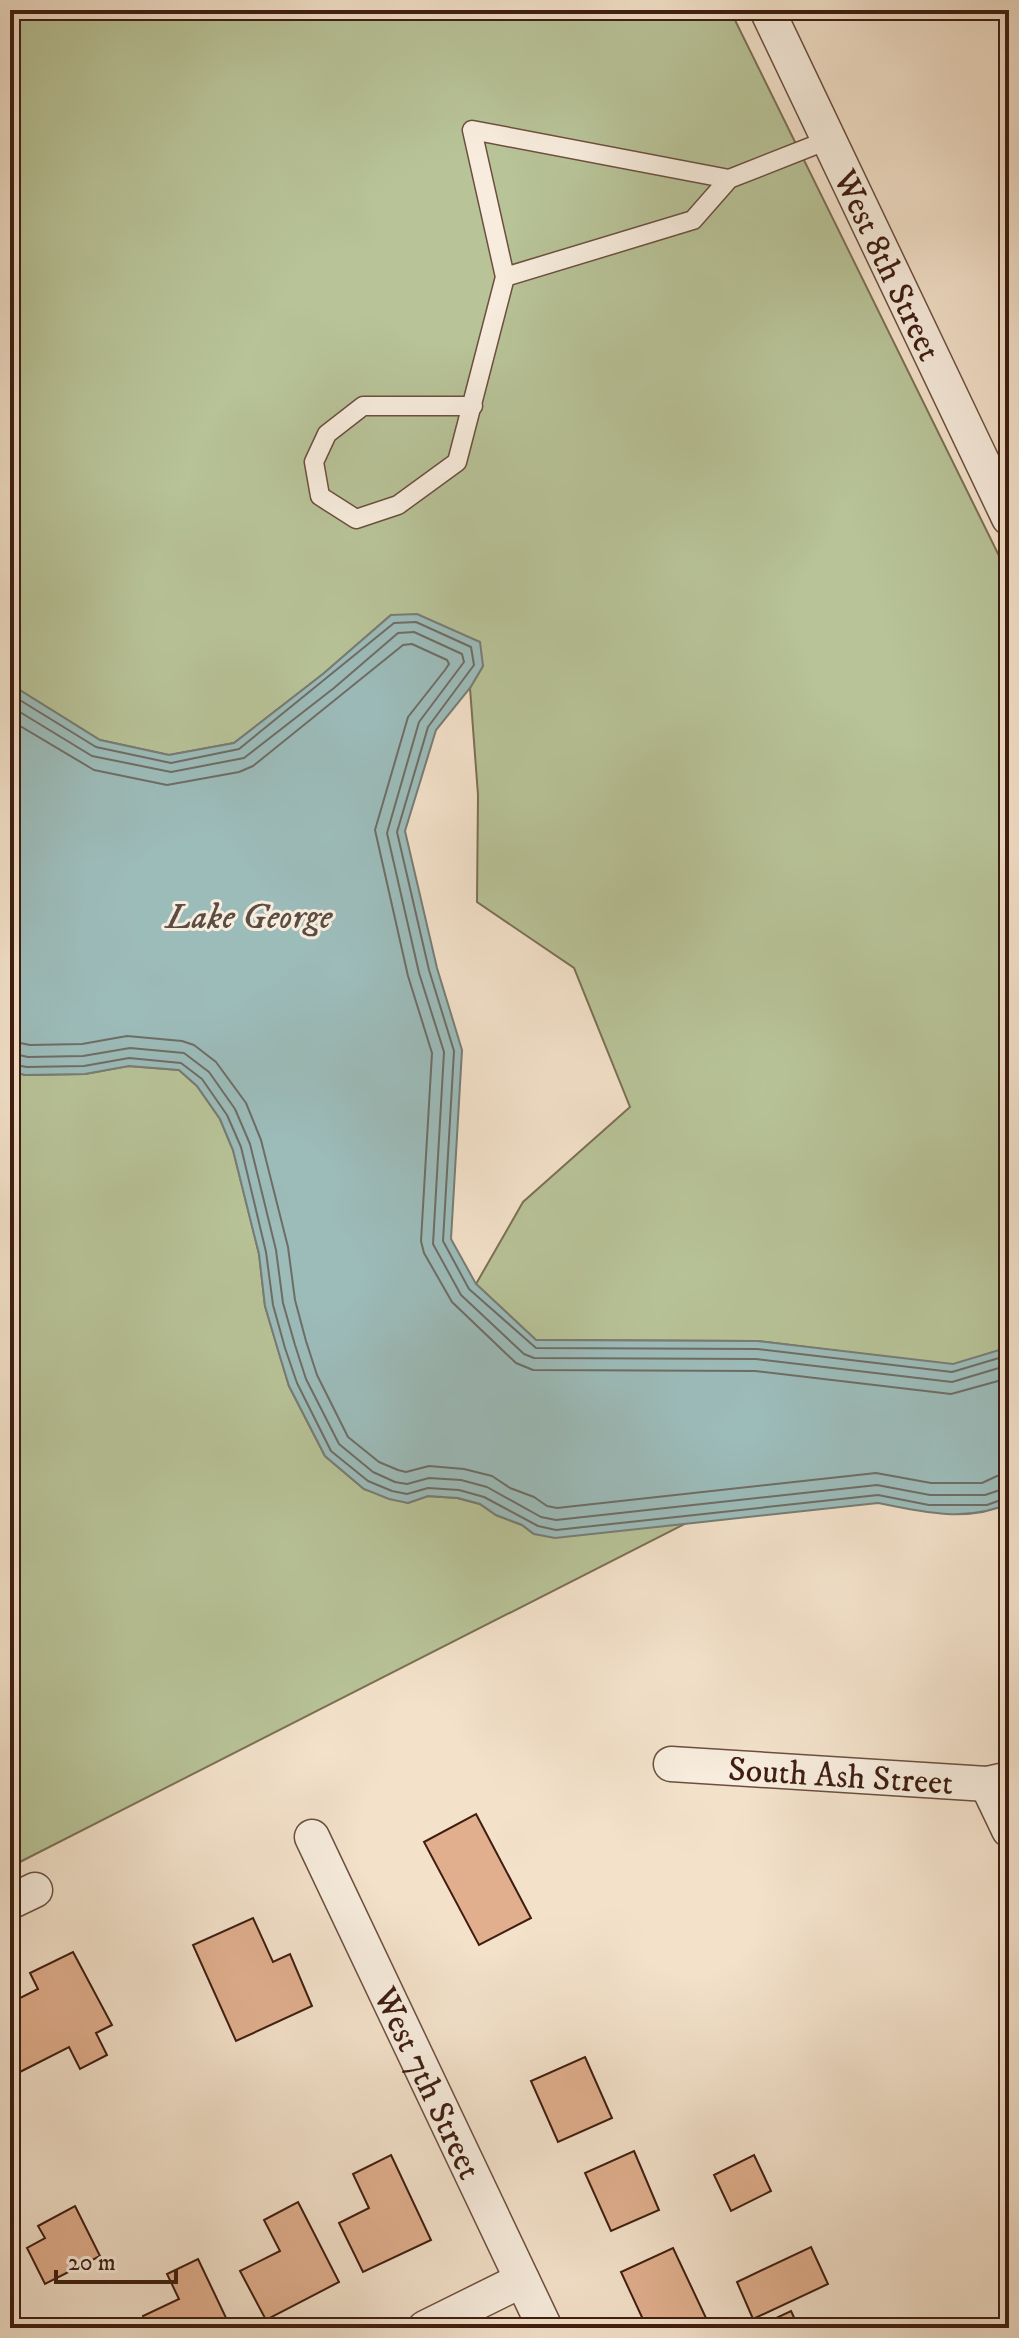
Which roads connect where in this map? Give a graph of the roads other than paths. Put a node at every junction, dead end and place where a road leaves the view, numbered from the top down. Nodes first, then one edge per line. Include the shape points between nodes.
1 (767, 10) edge
2 (828, 140) junction
3 (729, 179) junction
4 (505, 277) junction
5 (473, 406) junction
6 (1009, 518) edge
7 (671, 1764) dead end
8 (998, 1782) edge
9 (1009, 1830) edge
10 (312, 1837) dead end
11 (522, 2280) junction
12 (425, 2328) edge
13 (545, 2328) edge

1 - 2 street, West 8th Street
2 - 3 lane
2 - 6 street, West 8th Street
3 - 4 lane via 693,220
3 - 4 lane via 472,130
4 - 5 lane
5 - 5 lane via 457,462 398,505 356,519 320,496 314,462 327,434 363,406
7 - 8 street, South Ash Street
8 - 9 street
10 - 11 street, West 7th Street
11 - 12 street
11 - 13 street, West 7th Street

